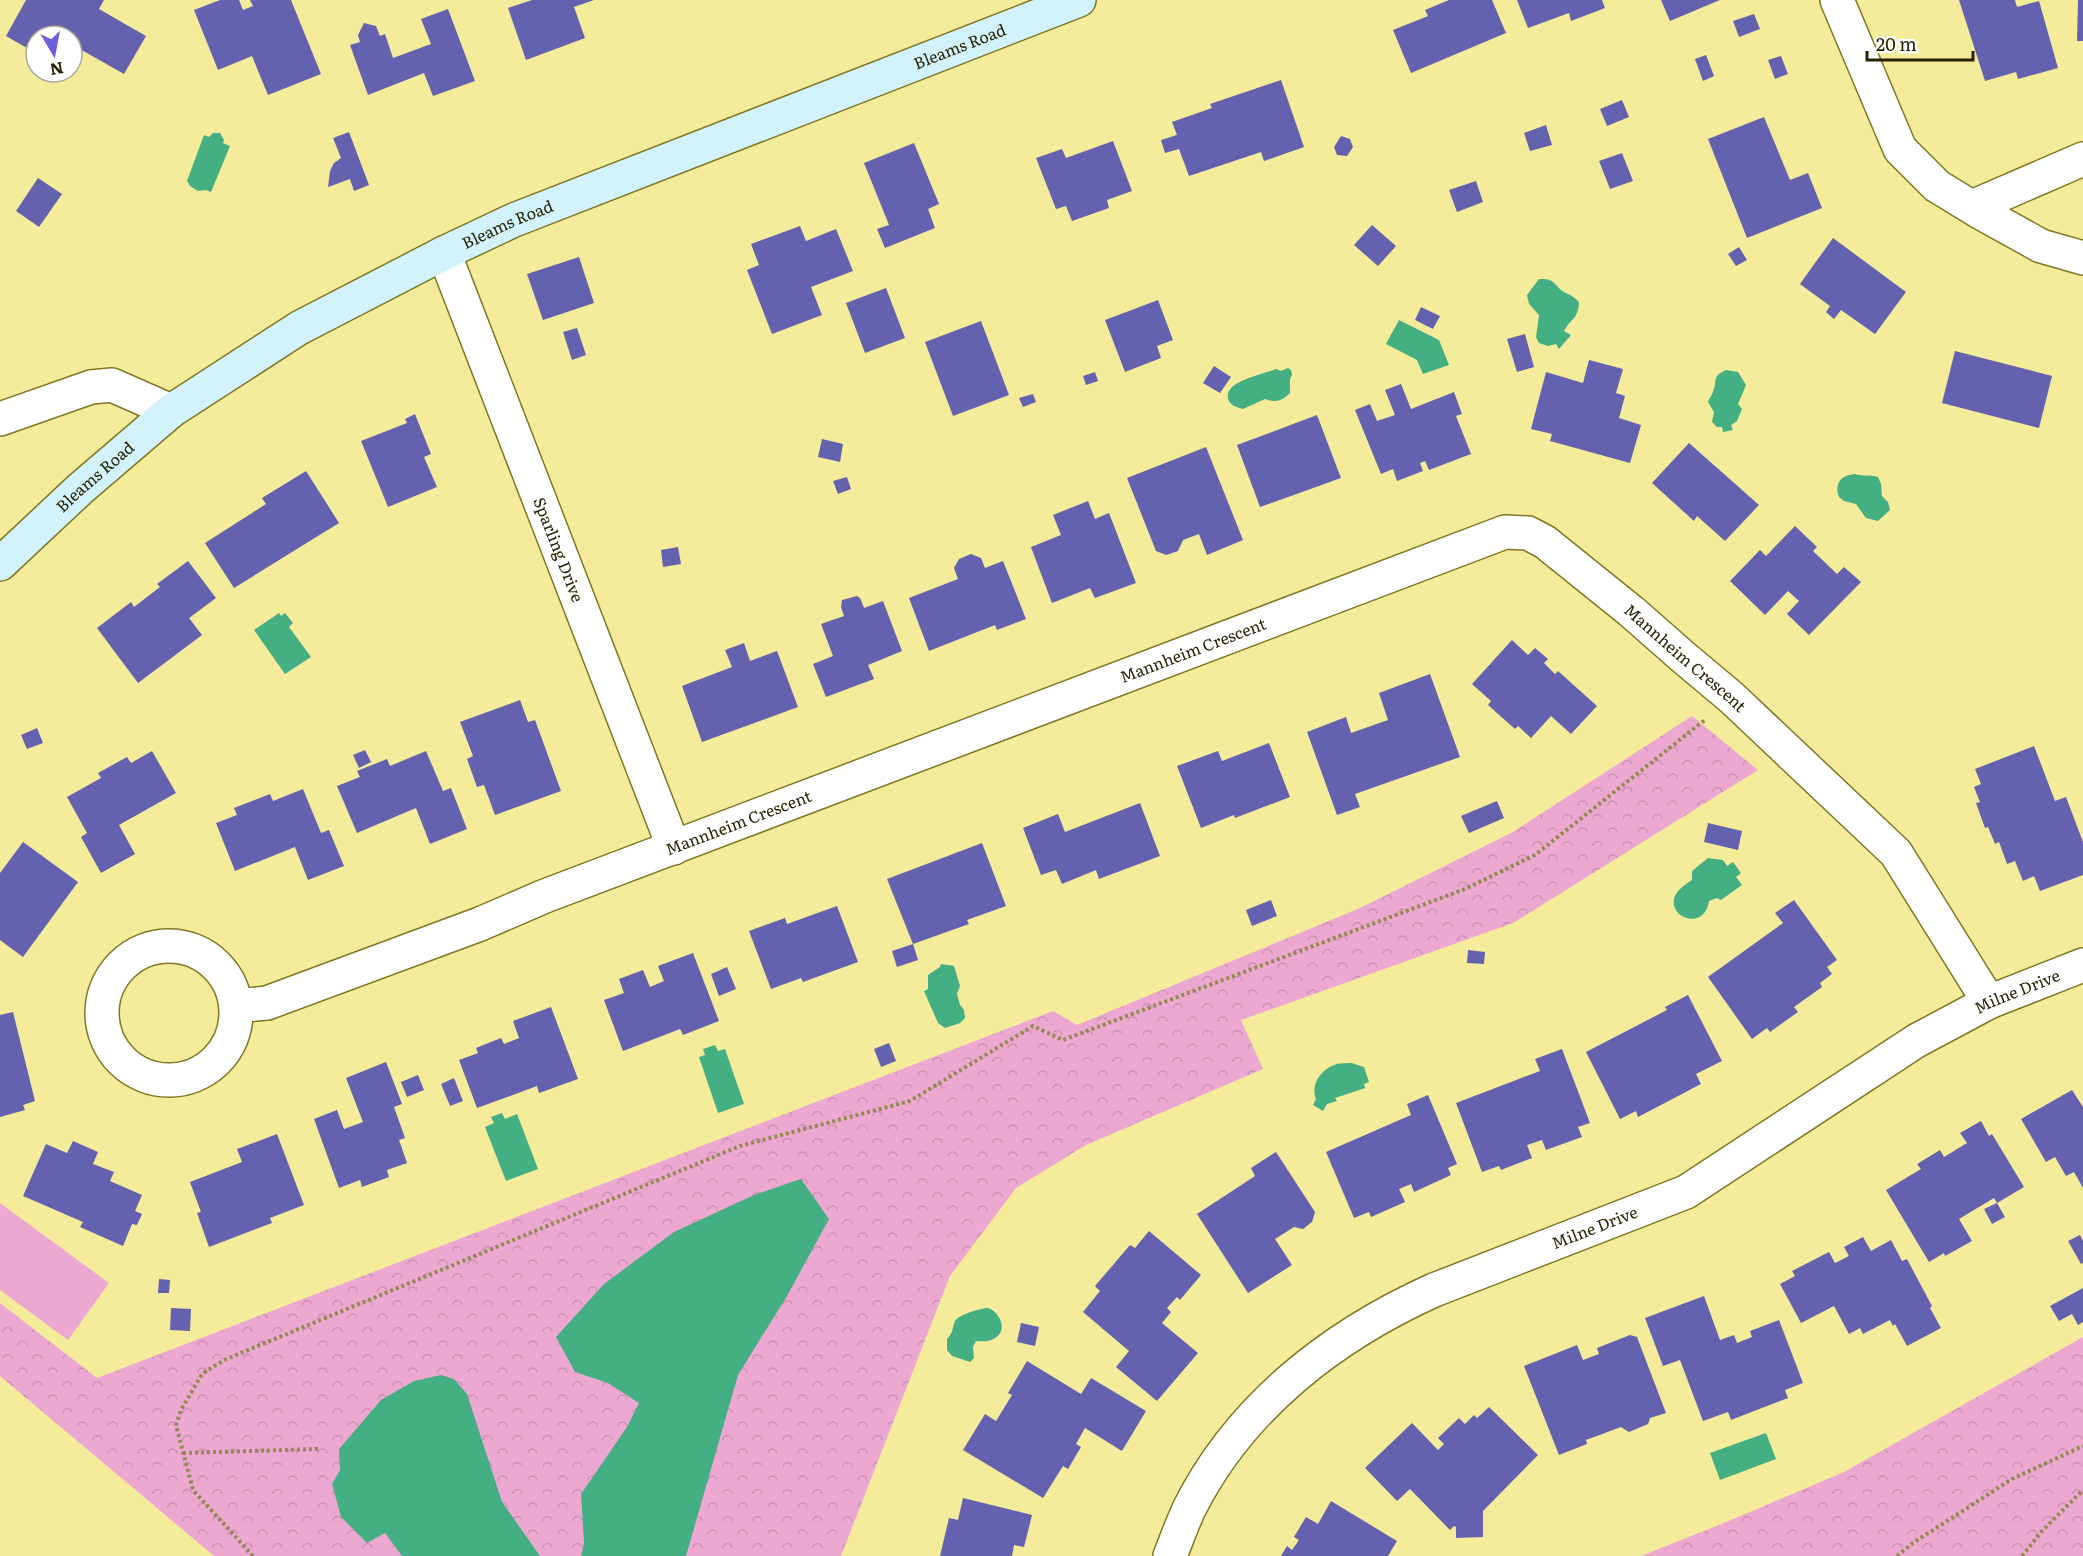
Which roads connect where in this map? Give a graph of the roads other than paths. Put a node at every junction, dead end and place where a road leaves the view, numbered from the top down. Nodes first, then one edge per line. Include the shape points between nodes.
1 (1078, 0) edge
2 (1838, 0) edge
3 (2083, 159) edge
4 (1972, 207) junction
5 (444, 253) junction
6 (2083, 258) edge
7 (171, 411) junction
8 (0, 419) edge
9 (0, 564) edge
10 (674, 848) junction
11 (2083, 965) edge
12 (1989, 1002) junction
13 (236, 1006) junction
14 (1170, 1556) edge

1 - 5 main road, Bleams Road via 514,220
2 - 4 street via 1900,149 1937,186
3 - 4 street
4 - 6 street via 2042,246
5 - 7 main road, Bleams Road via 299,328
5 - 10 street, Sparling Drive
7 - 8 street via 112,385 92,387
7 - 9 main road, Bleams Road
10 - 12 street, Mannheim Crescent via 1505,532 1528,533 1632,612 1732,698 1896,853
10 - 13 street, Mannheim Crescent via 267,1004
11 - 12 street, Milne Drive
12 - 14 street, Milne Drive via 1916,1041 1686,1192 1434,1290 1403,1304 1319,1356 1251,1417 1218,1461 1189,1509
13 - 13 street via 230,984 217,965 198,952 177,946 154,947 139,953 115,973 103,1002 102,1018 106,1036 128,1066 144,1075 177,1080 194,1076 221,1056 231,1040

